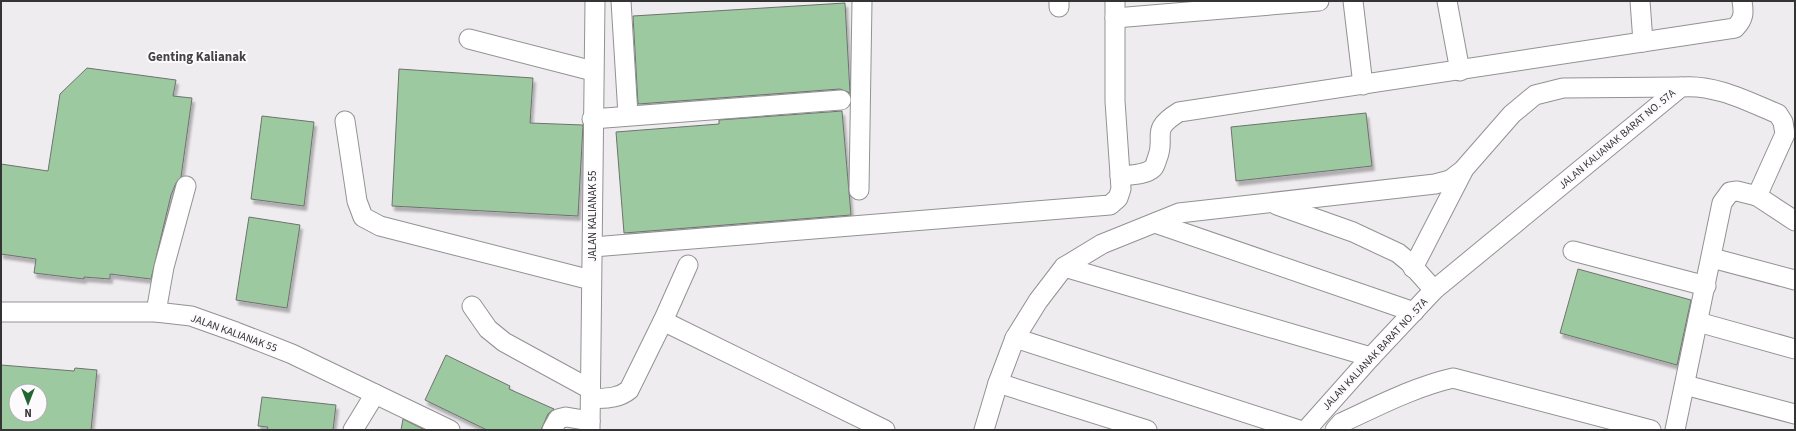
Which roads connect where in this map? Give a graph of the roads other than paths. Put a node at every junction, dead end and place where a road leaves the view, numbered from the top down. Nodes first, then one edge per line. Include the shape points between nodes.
1 (595, 1) edge
2 (621, 1) edge
3 (862, 1) edge
4 (1319, 1) edge
5 (1353, 1) edge
6 (1446, 1) edge
7 (1640, 1) edge
8 (1742, 1) edge
9 (1115, 9) edge
10 (469, 40) dead end
11 (1643, 42) junction
12 (593, 71) junction
13 (1460, 71) junction
14 (1363, 85) junction
15 (1681, 87) junction
16 (841, 100) dead end
17 (628, 115) junction
18 (592, 119) junction
19 (345, 121) dead end
20 (1463, 170) junction
21 (1120, 176) junction
22 (186, 186) dead end
23 (859, 190) dead end
24 (1756, 196) junction
25 (1274, 204) junction
26 (1795, 221) edge
27 (1155, 223) junction
28 (593, 247) junction
29 (1573, 251) dead end
30 (1712, 258) junction
31 (688, 265) dead end
32 (1064, 267) junction
33 (1413, 268) junction
34 (591, 280) junction
35 (1795, 280) edge
36 (1706, 286) junction
37 (1434, 290) junction
38 (472, 306) dead end
39 (1, 312) edge
40 (156, 312) junction
41 (1414, 312) junction
42 (663, 321) junction
43 (1698, 322) junction
44 (1015, 338) junction
45 (1795, 349) edge
46 (1371, 357) junction
47 (998, 383) junction
48 (1684, 385) junction
49 (375, 394) junction
50 (590, 394) junction
51 (1795, 414) edge
52 (590, 425) edge
53 (988, 429) edge
54 (353, 430) edge
55 (450, 430) edge
56 (552, 430) edge
57 (885, 430) edge
58 (1147, 430) edge
59 (1300, 430) edge
60 (1306, 430) edge
61 (1335, 430) edge
62 (1651, 430) edge
63 (1675, 430) edge

1 - 12 lane, JALAN KALIANAK 55
2 - 17 lane
3 - 23 lane
4 - 9 lane
5 - 14 lane
6 - 13 lane
7 - 11 lane
8 - 11 lane via 1742,21 1735,28
9 - 21 lane via 1115,101
10 - 12 lane
11 - 13 lane
12 - 18 lane, JALAN KALIANAK 55
13 - 14 lane
14 - 21 lane via 1178,112 1168,118 1159,130 1159,154 1153,168 1144,173
15 - 20 lane via 1563,88 1535,95 1512,114
15 - 24 lane, JALAN KALIANAK BARAT NO. 57A via 1716,90 1778,114 1783,122 1785,134
15 - 37 lane, JALAN KALIANAK BARAT NO. 57A
16 - 17 lane
17 - 18 lane
18 - 28 lane, JALAN KALIANAK 55
19 - 34 lane via 357,201 364,217 380,226
20 - 25 lane via 1450,180 1435,184
20 - 33 lane
21 - 28 lane via 1121,188 1118,198 1110,205
22 - 40 lane via 164,267
24 - 26 lane
24 - 30 lane via 1737,191 1730,192 1722,203
25 - 27 lane via 1210,208 1179,213
25 - 33 lane via 1353,232 1398,253
27 - 32 lane via 1102,244
27 - 41 lane
28 - 34 lane, JALAN KALIANAK 55
29 - 36 lane
30 - 35 lane
30 - 36 lane
31 - 42 lane
32 - 44 lane via 1038,301
32 - 46 lane
33 - 37 lane
34 - 50 lane, JALAN KALIANAK 55
36 - 43 lane
37 - 41 lane, JALAN KALIANAK BARAT NO. 57A
38 - 50 lane via 488,329 504,342
39 - 40 lane, JALAN KALIANAK 55
40 - 49 lane, JALAN KALIANAK 55 via 191,316 236,332 292,354
41 - 46 lane, JALAN KALIANAK BARAT NO. 57A
42 - 50 lane via 629,390 614,398
42 - 57 lane
43 - 45 lane
43 - 48 lane
44 - 47 lane
44 - 59 lane
46 - 60 lane, JALAN KALIANAK BARAT NO. 57A
47 - 53 lane
47 - 58 lane
48 - 51 lane
48 - 63 lane
49 - 54 lane
49 - 55 lane, JALAN KALIANAK 55
50 - 52 lane, JALAN KALIANAK 55
52 - 56 lane via 562,417
61 - 62 lane, JALAN KALIANAK BARAT NO. 57A via 1341,423 1395,397 1431,383 1453,378

